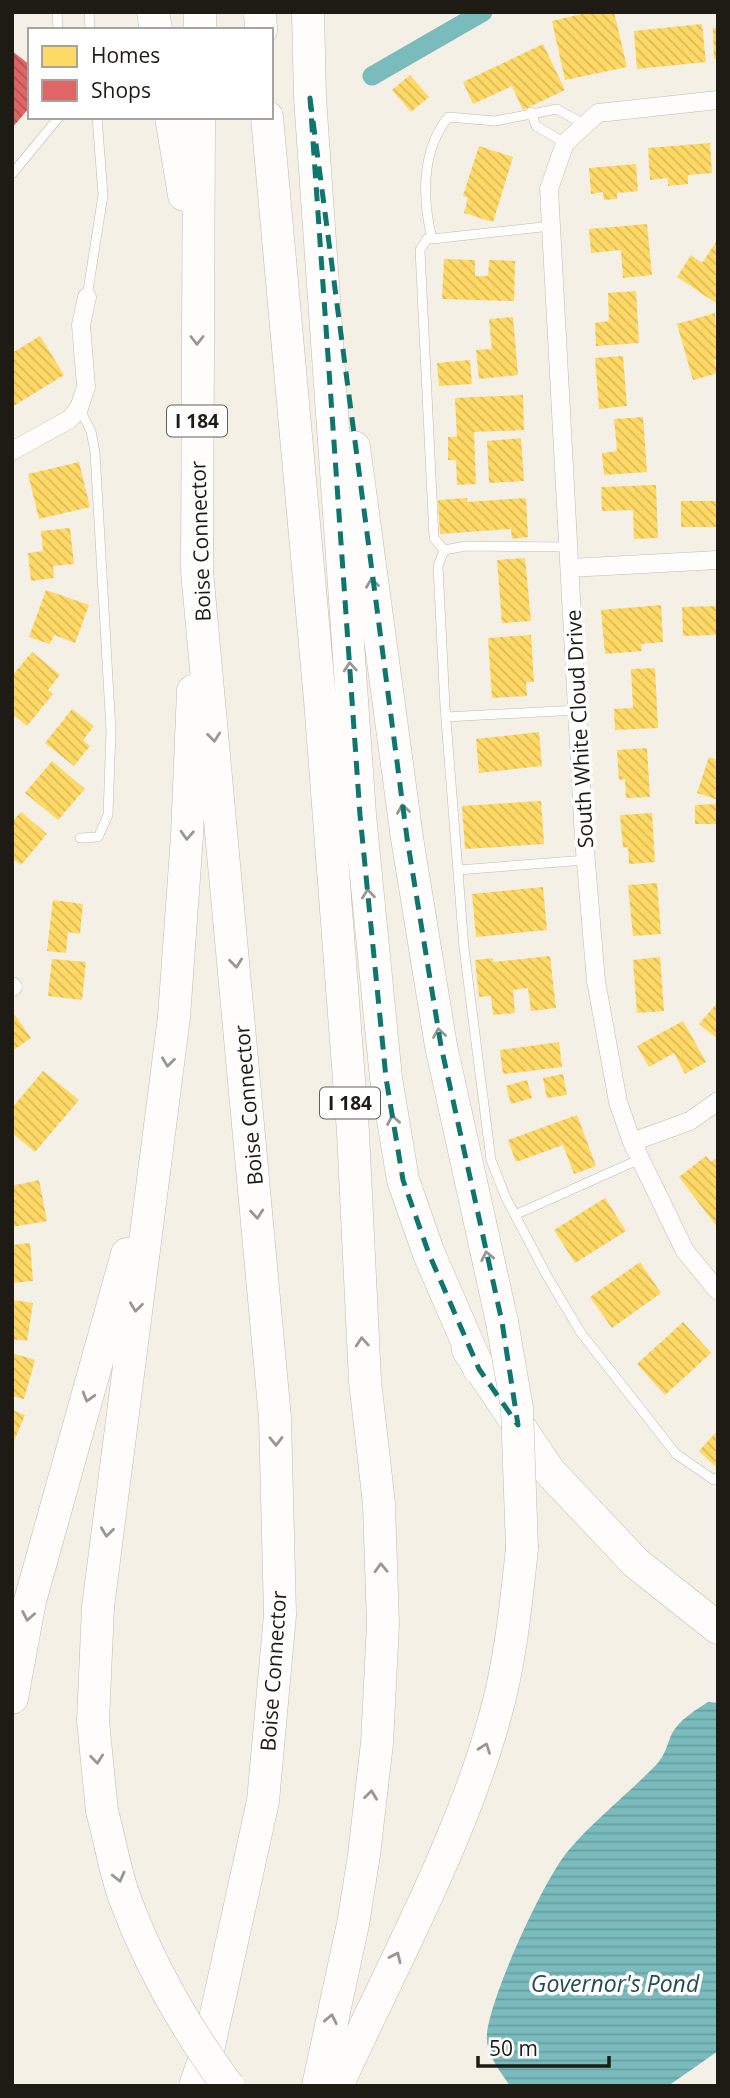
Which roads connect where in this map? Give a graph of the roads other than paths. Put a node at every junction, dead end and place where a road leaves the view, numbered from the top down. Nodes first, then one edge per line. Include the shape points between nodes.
1 (308, 12) edge
2 (310, 98) junction
3 (718, 100) edge
4 (531, 113) junction
5 (57, 119) edge
6 (97, 119) edge
7 (171, 119) edge
8 (199, 119) edge
9 (267, 119) edge
10 (585, 124) junction
11 (565, 143) junction
12 (12, 174) edge
13 (551, 226) junction
14 (432, 239) junction
15 (197, 272) junction
16 (87, 297) joint
17 (79, 408) junction
18 (12, 451) edge
19 (569, 547) junction
20 (444, 550) junction
21 (718, 560) edge
22 (570, 568) junction
23 (197, 571) junction
24 (577, 710) junction
25 (446, 717) junction
26 (80, 838) dead end
27 (586, 860) junction
28 (458, 870) junction
29 (334, 887) junction
30 (718, 1101) edge
31 (158, 1142) junction
32 (632, 1142) junction
33 (640, 1159) junction
34 (517, 1214) junction
35 (718, 1290) edge
36 (479, 1369) junction
37 (718, 1477) edge
38 (718, 1628) edge
39 (12, 1698) edge
40 (195, 2086) edge
41 (228, 2086) edge
42 (318, 2086) edge
43 (337, 2086) edge

1 - 2 highway
36 -> 2 highway via 403,1180 386,1078 360,815
43 -> 2 highway, bridge via 454,1831 494,1720 513,1628 522,1548 517,1408 441,1046 407,838
3 - 10 street via 598,113
4 - 10 lane via 557,109
4 - 11 lane via 536,126
4 - 14 lane via 495,121 448,117 430,146 425,195
5 - 12 lane
6 - 16 lane via 103,195
7 - 15 highway
8 - 15 highway, Boise Connector / I 184
9 - 29 highway, I 184
10 - 11 street
11 - 13 street, South White Cloud Drive via 549,189
13 - 14 lane
13 - 19 street, South White Cloud Drive
14 - 20 lane via 419,250 434,538
15 -> 23 highway, Boise Connector / I 184
16 - 17 street via 81,325 86,387
17 - 18 street via 69,419
17 - 26 lane via 95,452 111,731 108,815 98,837
19 - 20 lane
19 - 22 street, South White Cloud Drive
20 - 25 lane via 438,566
21 - 22 street
22 - 24 street, South White Cloud Drive
23 -> 31 highway via 186,850 174,1017
23 -> 40 highway, Boise Connector / I 184 via 275,1418 280,1615 263,1801 209,2046
24 - 25 lane
24 - 27 street, South White Cloud Drive
25 - 28 lane
27 - 28 lane
27 - 32 street, South White Cloud Drive via 596,981 618,1102
28 - 34 lane via 491,1160
29 - 36 highway via 382,1176 415,1261
42 -> 29 highway, I 184 via 364,1855 377,1743 383,1624 379,1504 365,1381 353,1132
30 - 32 street via 690,1121
31 -> 39 highway via 30,1601
31 -> 41 highway, bridge via 98,1607 93,1721 102,1811 130,1911 171,1997
32 - 33 street, South White Cloud Drive
33 - 34 lane
33 - 35 street, South White Cloud Drive via 685,1251
34 - 37 lane via 581,1333 676,1454 714,1480
36 - 38 highway via 550,1472 636,1563

